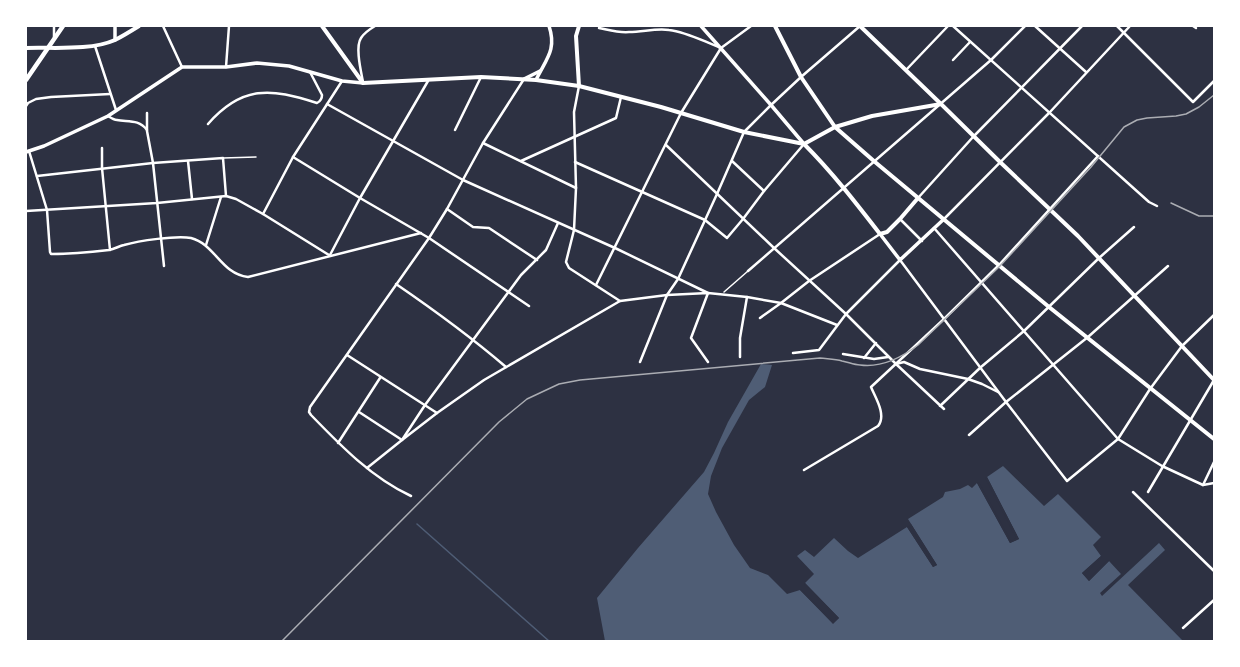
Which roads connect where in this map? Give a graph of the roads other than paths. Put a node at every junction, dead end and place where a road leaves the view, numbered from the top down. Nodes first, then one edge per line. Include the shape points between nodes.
1 (54, 26) edge
2 (64, 26) edge
3 (115, 26) edge
4 (139, 26) edge
5 (163, 26) edge
6 (229, 26) edge
7 (322, 26) edge
8 (375, 26) edge
9 (549, 26) edge
10 (579, 26) edge
11 (655, 26) edge
12 (701, 26) edge
13 (751, 26) edge
14 (776, 26) edge
15 (860, 26) edge
16 (948, 26) edge
17 (953, 26) edge
18 (1025, 26) edge
19 (1035, 26) edge
20 (1082, 26) edge
21 (1117, 26) edge
22 (1130, 26) edge
23 (1193, 26) edge
24 (598, 27) edge
25 (1196, 28) dead end
26 (651, 29) junction
27 (1124, 32) junction
28 (54, 38) junction
29 (115, 40) junction
30 (970, 42) junction
31 (95, 45) junction
32 (26, 48) edge
33 (48, 48) junction
34 (721, 48) junction
35 (1060, 48) junction
36 (953, 60) dead end
37 (991, 60) junction
38 (182, 67) junction
39 (226, 67) junction
40 (906, 70) junction
41 (540, 71) junction
42 (310, 72) junction
43 (1086, 72) junction
44 (801, 77) junction
45 (481, 78) junction
46 (524, 79) junction
47 (26, 80) edge
48 (536, 80) junction
49 (1214, 80) edge
50 (342, 81) junction
51 (428, 81) junction
52 (363, 83) junction
53 (579, 86) junction
54 (1021, 88) junction
55 (110, 94) junction
56 (621, 97) junction
57 (327, 104) junction
58 (941, 104) junction
59 (771, 105) junction
60 (26, 106) edge
61 (116, 110) junction
62 (1050, 112) junction
63 (147, 113) dead end
64 (681, 113) junction
65 (108, 116) junction
66 (208, 124) dead end
67 (835, 127) junction
68 (455, 130) dead end
69 (147, 131) junction
70 (744, 132) junction
71 (574, 137) junction
72 (973, 137) junction
73 (393, 141) junction
74 (483, 144) junction
75 (804, 144) junction
76 (666, 145) junction
77 (102, 148) dead end
78 (27, 151) edge
79 (1098, 156) junction
80 (256, 157) dead end
81 (293, 157) junction
82 (223, 158) junction
83 (188, 161) junction
84 (520, 161) junction
85 (732, 161) junction
86 (575, 162) junction
87 (875, 162) junction
88 (1000, 162) junction
89 (153, 163) junction
90 (102, 168) junction
91 (37, 176) junction
92 (463, 180) junction
93 (843, 187) junction
94 (576, 188) junction
95 (764, 191) junction
96 (642, 192) junction
97 (717, 194) junction
98 (226, 196) junction
99 (221, 197) junction
100 (360, 198) junction
101 (918, 198) junction
102 (192, 199) junction
103 (157, 203) junction
104 (107, 206) junction
105 (1157, 206) dead end
106 (446, 209) junction
107 (26, 210) edge
108 (47, 210) junction
109 (1050, 210) junction
110 (263, 214) junction
111 (743, 219) junction
112 (900, 219) junction
113 (944, 219) junction
114 (705, 220) junction
115 (558, 223) junction
116 (1134, 227) dead end
117 (934, 228) junction
118 (574, 230) junction
119 (421, 233) junction
120 (880, 234) junction
121 (429, 238) junction
122 (161, 239) junction
123 (922, 241) junction
124 (206, 245) junction
125 (615, 248) junction
126 (774, 248) junction
127 (110, 250) junction
128 (330, 256) junction
129 (1099, 258) junction
130 (536, 260) junction
131 (900, 260) junction
132 (999, 265) junction
133 (164, 266) dead end
134 (1168, 266) dead end
135 (748, 271) joint
136 (678, 279) junction
137 (809, 281) junction
138 (982, 282) junction
139 (396, 284) junction
140 (596, 285) junction
141 (508, 292) junction
142 (724, 292) dead end
143 (708, 294) junction
144 (667, 295) junction
145 (1134, 295) junction
146 (747, 297) junction
147 (620, 301) junction
148 (782, 303) junction
149 (529, 306) dead end
150 (1049, 307) junction
151 (846, 314) junction
152 (1214, 315) edge
153 (760, 318) dead end
154 (944, 319) junction
155 (837, 325) junction
156 (1024, 331) junction
157 (1088, 337) junction
158 (474, 340) junction
159 (876, 343) junction
160 (1182, 346) junction
161 (793, 353) dead end
162 (843, 354) dead end
163 (347, 355) junction
164 (740, 357) dead end
165 (889, 357) junction
166 (864, 358) junction
167 (640, 362) dead end
168 (708, 362) dead end
169 (896, 364) junction
170 (1054, 365) junction
171 (506, 367) junction
172 (981, 367) junction
173 (380, 378) junction
174 (968, 379) junction
175 (1214, 380) edge
176 (1150, 390) junction
177 (999, 392) junction
178 (1006, 402) junction
179 (425, 405) junction
180 (940, 406) junction
181 (944, 409) dead end
182 (359, 412) junction
183 (437, 413) junction
184 (1190, 420) junction
185 (969, 435) dead end
186 (1118, 439) junction
187 (402, 440) junction
188 (1214, 440) edge
189 (338, 443) junction
190 (1214, 462) edge
191 (1162, 466) junction
192 (367, 468) junction
193 (804, 470) dead end
194 (1214, 483) edge
195 (1203, 485) junction
196 (1133, 492) dead end
197 (1148, 492) dead end
198 (411, 496) dead end
199 (1214, 571) edge
200 (1214, 600) edge
201 (1183, 628) dead end

1 - 28 street
2 - 28 main road
3 - 29 street
4 - 29 main road
5 - 38 street
6 - 39 street
7 - 52 main road
8 - 52 street via 361,37 358,43
9 - 41 street via 552,46
10 - 53 main road via 576,36
11 - 26 street
12 - 34 street
13 - 34 street
14 - 44 main road
15 - 40 main road
15 - 44 street
16 - 40 street
17 - 30 street
18 - 37 street
19 - 35 street
20 - 35 street
21 - 27 street
22 - 27 street
23 - 25 street
24 - 26 street via 629,32
26 - 34 street via 679,32
27 - 43 street
27 - 49 street via 1193,102
28 - 33 main road
29 - 31 main road
30 - 36 street
30 - 37 street
31 - 33 main road
31 - 55 street
32 - 33 main road
33 - 47 main road
34 - 59 street
34 - 64 street
35 - 43 street
35 - 54 street
37 - 54 street
37 - 58 street
38 - 39 street
38 - 61 street
39 - 42 street via 257,63 289,66
40 - 58 main road
41 - 46 street
41 - 48 street
42 - 50 street
42 - 66 street via 322,95 320,102 267,92 249,95 225,107
43 - 62 street
44 - 59 street
44 - 67 main road
45 - 46 main road
45 - 51 main road
45 - 68 street
46 - 48 main road
46 - 74 street
48 - 53 main road
50 - 52 street
50 - 57 street
51 - 52 main road
51 - 73 street
53 - 56 main road
53 - 71 street via 574,112
54 - 62 street
54 - 72 street
55 - 60 street via 43,98 28,102
55 - 61 street
56 - 64 main road
56 - 71 street via 616,118
57 - 73 street
57 - 81 street
58 - 67 main road via 872,116
58 - 72 main road
58 - 87 street
59 - 70 street
59 - 75 street
61 - 65 street
62 - 79 street
62 - 88 street
63 - 69 street
64 - 70 main road
64 - 76 street
65 - 69 street via 115,120 139,123 144,125
65 - 78 street via 44,146
67 - 75 main road
67 - 87 main road
69 - 89 street
70 - 75 main road
70 - 85 street
71 - 84 street
71 - 86 street
72 - 88 main road
72 - 101 street
73 - 92 street
73 - 100 street
74 - 84 street
74 - 92 street
75 - 93 main road
75 - 95 street
76 - 96 street
76 - 97 street
77 - 90 street
78 - 91 street
79 - 105 street via 1149,202
79 - 109 street
80 - 82 lane
81 - 100 street
81 - 110 street
82 - 83 street
82 - 98 street
83 - 89 street
83 - 102 street
84 - 94 street
85 - 95 street
85 - 97 street
86 - 94 street
86 - 96 street
87 - 93 street
87 - 101 main road
88 - 109 main road
88 - 113 street
89 - 90 street
89 - 103 street
90 - 91 street
90 - 104 street
91 - 108 street
92 - 106 street
92 - 115 street
93 - 120 main road
93 - 126 street
94 - 118 street
95 - 111 street
96 - 114 street
96 - 125 street
97 - 111 street
97 - 114 street
98 - 99 street
98 - 110 street
99 - 102 street
99 - 124 street
100 - 119 street
100 - 128 street
101 - 112 main road
101 - 113 main road
102 - 103 street
103 - 104 street
103 - 122 street
104 - 108 street
104 - 127 street
106 - 121 street
106 - 130 street via 474,227 489,228
107 - 108 street
108 - 127 street via 51,254
109 - 129 main road
109 - 132 street
110 - 128 street
111 - 114 street via 727,238
111 - 126 street
112 - 120 main road via 887,232
112 - 123 street
113 - 117 street
113 - 132 main road
114 - 136 street
115 - 118 street
115 - 130 street via 546,250
116 - 129 street
117 - 123 street
117 - 138 street
118 - 125 street
118 - 140 street via 567,265
119 - 121 street
119 - 128 street
120 - 131 street
120 - 137 street
121 - 139 street
121 - 141 street
122 - 124 street via 190,238
122 - 127 street via 123,245
122 - 133 street
123 - 131 street
124 - 128 street via 229,270 248,277
125 - 136 street
125 - 140 street
126 - 135 street
126 - 137 street
129 - 145 main road
129 - 150 street
130 - 141 street
131 - 151 street
131 - 154 street
132 - 138 street
132 - 150 main road
134 - 145 street
135 - 142 lane
136 - 143 street
136 - 144 street
137 - 148 street
137 - 151 street
138 - 154 street
138 - 156 street
139 - 158 street
139 - 163 street
140 - 147 street
141 - 149 street
141 - 158 street
143 - 144 street
143 - 146 street
143 - 168 street via 691,338
144 - 147 street
144 - 167 street
145 - 157 street
145 - 160 main road
146 - 148 street
146 - 164 street via 740,338
147 - 171 street
148 - 153 street
148 - 155 street
150 - 156 street
150 - 157 main road
151 - 155 street
151 - 159 street
152 - 160 street
154 - 169 street
154 - 172 street
155 - 161 street via 819,350
156 - 170 street
156 - 172 street
157 - 170 street
157 - 176 main road
158 - 171 street
158 - 179 street
159 - 165 street
159 - 166 street
160 - 175 main road
160 - 176 street
162 - 166 street
163 - 173 street
163 - 189 street via 309,412
165 - 166 street
165 - 169 street
169 - 174 street via 904,362 920,369
169 - 180 street
169 - 193 street via 871,387 882,419 878,426
170 - 178 street
170 - 186 street
171 - 183 street
172 - 174 street
172 - 177 street
173 - 179 street
173 - 182 street
174 - 177 street
174 - 180 street
175 - 184 street
176 - 184 main road
176 - 186 street
177 - 178 street
178 - 185 street
178 - 186 street via 1068,481
179 - 183 street
179 - 187 street
180 - 181 street
182 - 187 street
182 - 189 street
183 - 187 street
184 - 188 main road
184 - 191 street
186 - 191 street
187 - 192 street
189 - 192 street
190 - 195 street
191 - 195 street
191 - 197 street
192 - 198 street via 385,482
194 - 195 street
196 - 199 street
200 - 201 street

